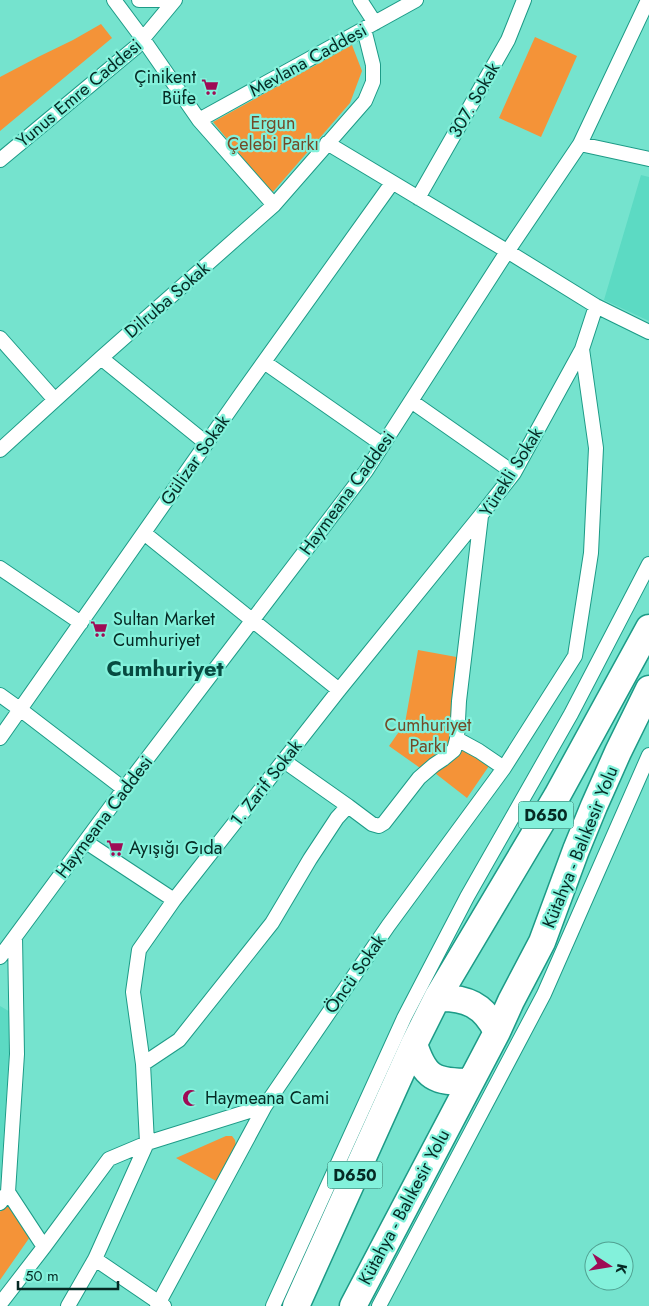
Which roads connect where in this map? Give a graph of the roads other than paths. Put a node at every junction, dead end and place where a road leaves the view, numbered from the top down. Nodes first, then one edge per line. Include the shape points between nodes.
1 (114, 0) edge
2 (139, 0) edge
3 (175, 0) edge
4 (360, 0) edge
5 (416, 0) edge
6 (524, 0) edge
7 (648, 0) edge
8 (369, 26) junction
9 (144, 39) junction
10 (199, 120) junction
11 (327, 144) junction
12 (580, 144) junction
13 (649, 159) edge
14 (0, 160) edge
15 (392, 183) junction
16 (418, 198) junction
17 (274, 206) junction
18 (507, 251) junction
19 (596, 306) junction
20 (649, 332) edge
21 (0, 338) edge
22 (582, 350) junction
23 (101, 358) junction
24 (264, 362) junction
25 (55, 400) junction
26 (411, 401) junction
27 (206, 443) junction
28 (383, 445) junction
29 (0, 450) edge
30 (514, 472) junction
31 (481, 515) junction
32 (144, 533) junction
33 (649, 564) edge
34 (0, 568) edge
35 (253, 620) junction
36 (81, 623) junction
37 (649, 628) edge
38 (649, 688) edge
39 (339, 690) junction
40 (0, 695) edge
41 (21, 710) junction
42 (0, 738) edge
43 (457, 739) junction
44 (649, 755) edge
45 (284, 761) junction
46 (504, 768) junction
47 (124, 789) junction
48 (348, 806) junction
49 (86, 842) junction
50 (174, 900) junction
51 (15, 936) junction
52 (0, 957) edge
53 (437, 998) junction
54 (497, 1032) junction
55 (414, 1044) junction
56 (143, 1064) junction
57 (470, 1082) junction
58 (265, 1106) junction
59 (147, 1143) junction
60 (4, 1198) edge
61 (44, 1247) junction
62 (95, 1259) junction
63 (0, 1304) edge
64 (160, 1305) edge
65 (68, 1306) edge
66 (272, 1306) edge
67 (296, 1306) edge
68 (353, 1306) edge
69 (378, 1306) edge

1 - 9 street
2 - 3 street
3 - 9 street, Yunus Emre Caddesi
4 - 8 street, Dilruba Sokak
5 - 8 street, Mevlana Caddesi
6 - 16 street, 307. Sokak via 508,40
7 - 12 street, Haymeana Caddesi
8 - 10 street, Mevlana Caddesi
8 - 11 street, Dilruba Sokak via 373,82 365,101
9 - 10 street
9 - 14 street, Yunus Emre Caddesi
10 - 17 street
11 - 15 street
11 - 17 street, Dilruba Sokak
12 - 13 street
12 - 18 street, Haymeana Caddesi
15 - 16 street
15 - 24 street, Gülizar Sokak
16 - 18 street
17 - 23 street, Dilruba Sokak
18 - 19 street
18 - 26 street, Haymeana Caddesi
19 - 20 street
19 - 22 street, Yürekli Sokak
21 - 25 street
22 - 30 street, Yürekli Sokak
22 - 46 street, Öncü Sokak via 596,448 591,553 575,656
23 - 25 street, Dilruba Sokak
23 - 27 street
24 - 27 street, Gülizar Sokak
24 - 28 street
25 - 29 street, Dilruba Sokak
26 - 28 street, Haymeana Caddesi
26 - 30 street
27 - 32 street, Gülizar Sokak
28 - 35 street, Haymeana Caddesi
30 - 31 street, Yürekli Sokak
31 - 39 street, 1. Zarif Sokak
31 - 43 street, Yürekli Sokak
32 - 35 street
32 - 36 street, Gülizar Sokak
33 - 66 street via 571,714 467,897 404,1018
34 - 36 street
35 - 39 street
35 - 47 street, Haymeana Caddesi
36 - 41 street, Gülizar Sokak
37 - 53 highway, Kütahya - Balıkesir Yolu / D650 via 557,796
38 - 54 highway, Kütahya - Balıkesir Yolu / D650 via 594,806 542,942
39 - 45 street, 1. Zarif Sokak
40 - 41 street
41 - 42 street, Gülizar Sokak
41 - 47 street
43 - 46 street
43 - 48 street via 454,750 419,778 384,823 379,826 372,824
44 - 69 street via 544,994
45 - 48 street
45 - 50 street, 1. Zarif Sokak
46 - 58 street, Öncü Sokak via 388,926
47 - 49 street, Haymeana Caddesi
48 - 56 street via 254,946 179,1040
49 - 50 street
49 - 51 street, Haymeana Caddesi
50 - 56 street, 1. Zarif Sokak via 140,950 133,992
51 - 52 street, Haymeana Caddesi
51 - 60 street via 18,1054
53 - 54 highway via 475,1005 485,1012
53 - 55 highway, Kütahya - Balıkesir Yolu
54 - 57 highway, Kütahya - Balıkesir Yolu
55 - 57 highway via 428,1073 442,1080
55 - 67 highway, Kütahya - Balıkesir Yolu / D650
56 - 59 street, 1. Zarif Sokak
57 - 68 highway, Kütahya - Balıkesir Yolu
58 - 59 street
58 - 64 street, Öncü Sokak
59 - 61 street via 108,1158
59 - 62 street
60 - 61 street
61 - 63 street
62 - 64 street
62 - 65 street

